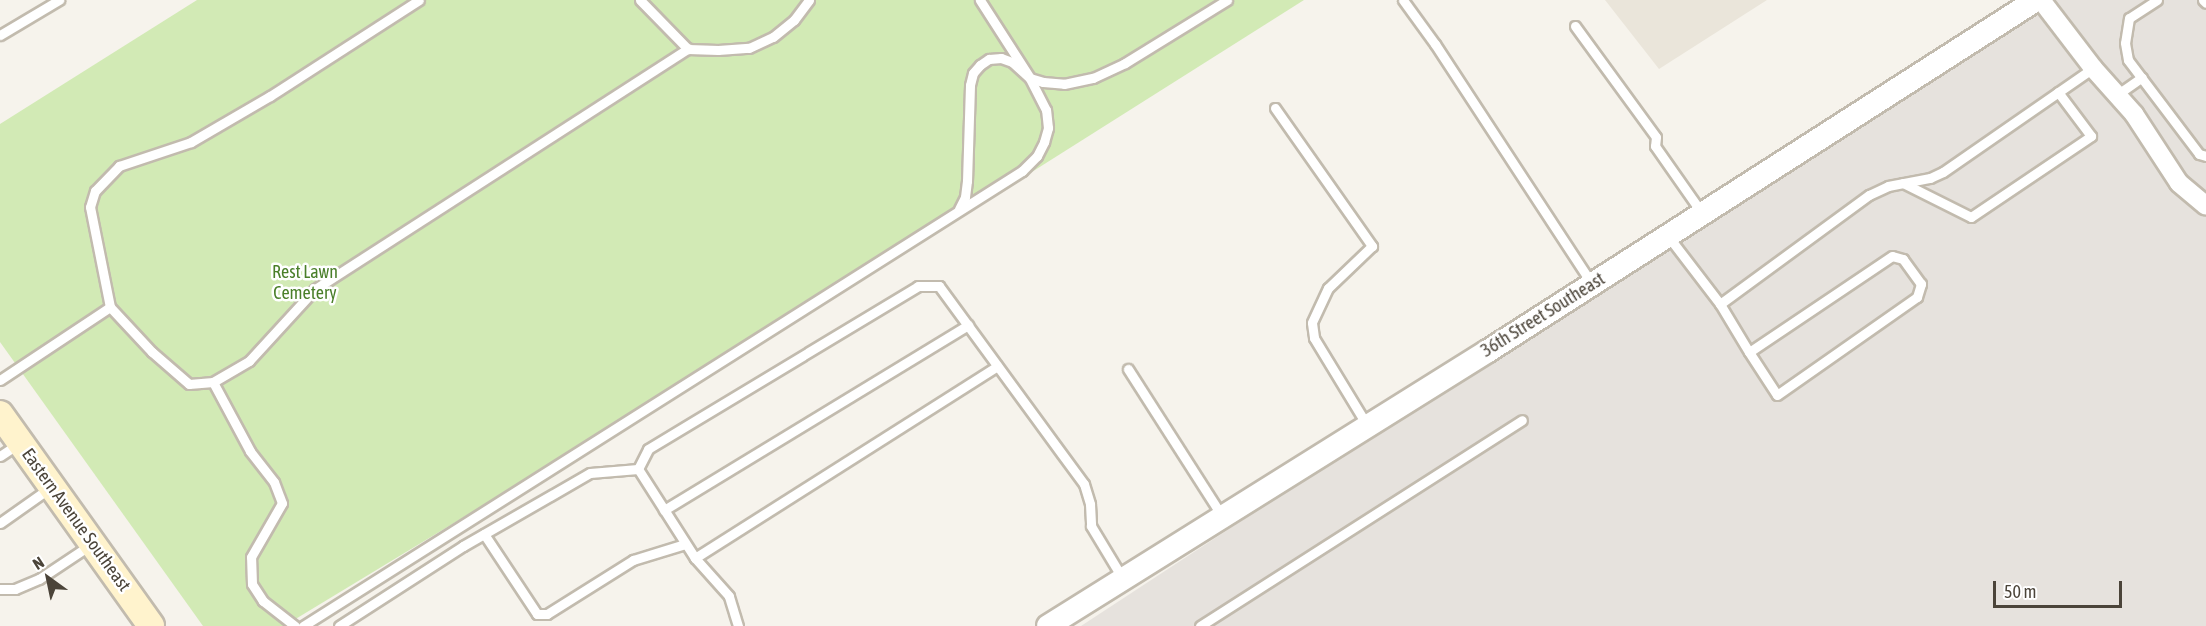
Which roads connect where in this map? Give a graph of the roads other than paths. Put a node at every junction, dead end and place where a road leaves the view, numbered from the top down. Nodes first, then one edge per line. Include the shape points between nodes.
1 (59, 0) edge
2 (418, 0) edge
3 (640, 0) edge
4 (809, 0) edge
5 (980, 0) edge
6 (1227, 0) edge
7 (1403, 0) edge
8 (2036, 0) edge
9 (2042, 0) edge
10 (2157, 0) edge
11 (2203, 0) edge
12 (2206, 3) edge
13 (1575, 26) dead end
14 (0, 35) edge
15 (688, 49) junction
16 (2093, 68) junction
17 (2142, 77) junction
18 (1030, 78) junction
19 (2058, 92) junction
20 (2118, 94) junction
21 (1275, 108) dead end
22 (2206, 156) edge
23 (1903, 183) junction
24 (2206, 206) edge
25 (958, 211) junction
26 (1702, 213) junction
27 (1668, 236) junction
28 (1592, 284) junction
29 (1720, 304) junction
30 (110, 307) junction
31 (968, 325) junction
32 (1749, 352) junction
33 (997, 366) junction
34 (1128, 369) dead end
35 (0, 380) edge
36 (213, 382) junction
37 (0, 414) edge
38 (1522, 420) dead end
39 (1367, 424) junction
40 (10, 449) edge
41 (638, 469) junction
42 (51, 487) junction
43 (664, 510) junction
44 (1222, 516) junction
45 (0, 523) edge
46 (484, 534) junction
47 (92, 543) junction
48 (685, 544) junction
49 (694, 558) junction
50 (1123, 579) junction
51 (0, 589) edge
52 (151, 626) edge
53 (295, 626) edge
54 (303, 626) edge
55 (339, 626) edge
56 (738, 626) edge
57 (1048, 626) edge
58 (1200, 626) edge

1 - 14 lane
2 - 30 lane via 191,142 119,166 95,191 90,207
3 - 15 lane
4 - 15 lane via 794,20 773,37 749,48
5 - 18 lane
6 - 18 lane via 1125,63 1093,78 1064,84
7 - 28 lane
8 - 26 street, 36th Street Southeast
9 - 16 street
10 - 17 lane via 2129,18 2125,43 2128,60
11 - 12 lane
13 - 26 lane via 1656,137 1655,146
15 - 36 lane via 315,289 249,361
16 - 19 lane
16 - 20 street
17 - 20 lane
17 - 22 lane via 2199,154
18 - 25 lane via 1046,110 1048,128 1037,156 1022,171
18 - 25 lane via 1001,58 989,59 973,73 967,181
19 - 23 lane via 1943,172
19 - 23 lane via 2091,136 1971,217
20 - 24 street via 2179,183
21 - 39 lane via 1372,246 1328,288 1312,323 1314,338
23 - 29 lane via 1869,195
25 - 54 lane
26 - 27 street, 36th Street Southeast
27 - 28 street, 36th Street Southeast
27 - 29 lane
28 - 39 street, 36th Street Southeast
29 - 32 lane
30 - 35 lane
30 - 36 lane via 189,384
31 - 33 lane
31 - 41 lane via 939,286 918,286 648,449
31 - 43 lane
32 - 32 lane via 1777,395 1917,297 1921,284 1903,259 1893,256
33 - 49 lane
33 - 50 lane via 1084,484 1091,526
34 - 44 lane
36 - 53 lane via 250,451 274,482 282,503 251,557 252,584 263,601
37 - 40 main road, Eastern Avenue Southeast
38 - 58 lane
39 - 44 street, 36th Street Southeast
40 - 42 main road, Eastern Avenue Southeast
41 - 43 lane
41 - 46 lane via 590,473
42 - 45 lane
42 - 47 main road, Eastern Avenue Southeast
43 - 48 lane
44 - 50 street, 36th Street Southeast
46 - 48 lane via 537,614 547,614 633,560
46 - 55 lane
47 - 51 lane via 39,579 15,589
47 - 52 main road, Eastern Avenue Southeast
48 - 49 lane
49 - 56 lane via 729,596
50 - 57 street, 36th Street Southeast

